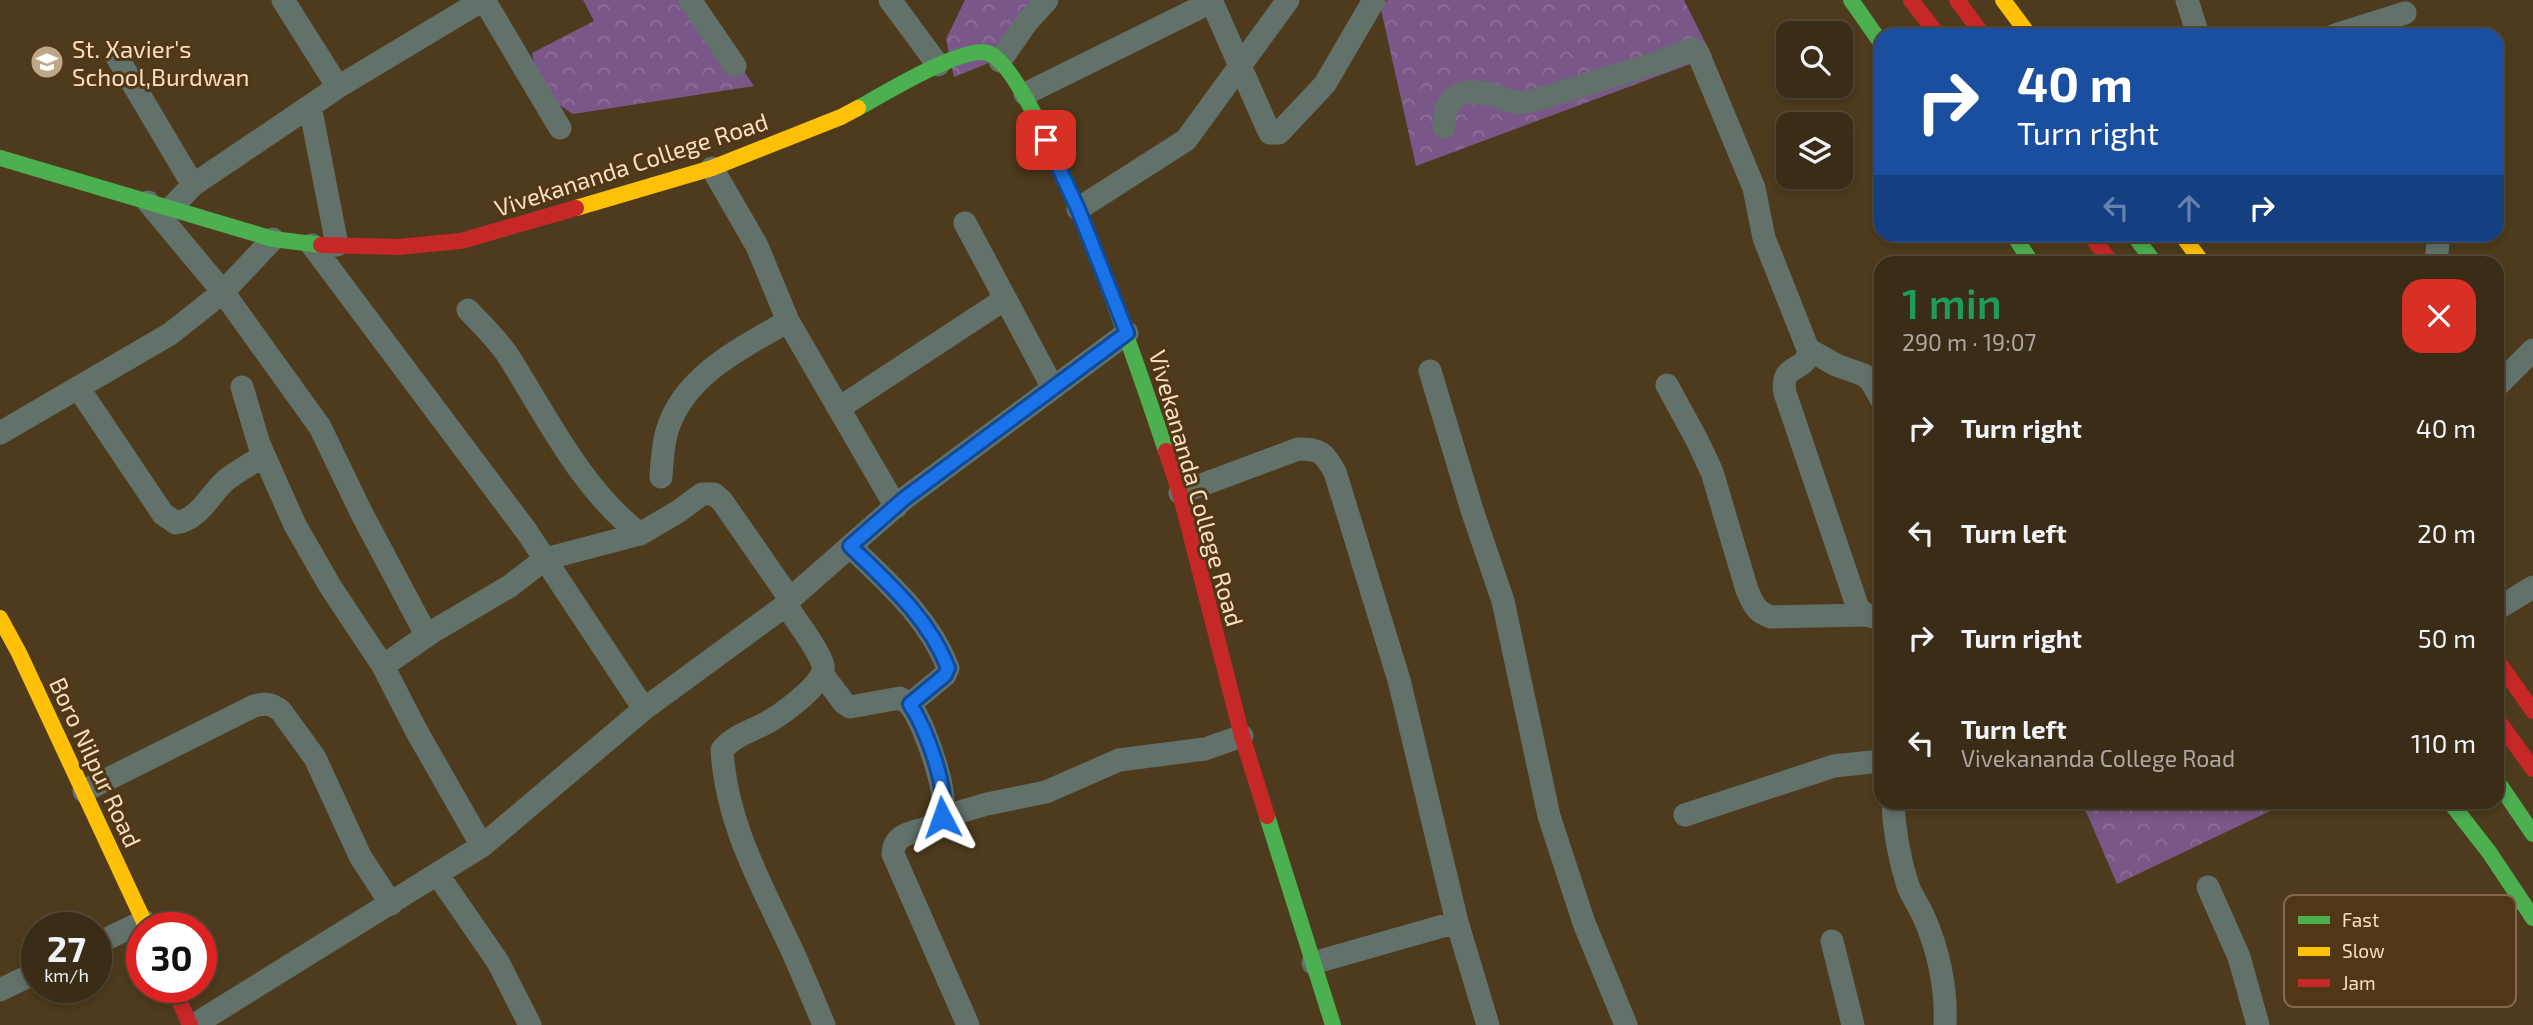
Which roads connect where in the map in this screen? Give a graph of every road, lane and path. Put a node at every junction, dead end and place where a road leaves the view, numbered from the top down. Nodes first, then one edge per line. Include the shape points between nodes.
1 (283, 0) edge
2 (484, 0) edge
3 (690, 0) edge
4 (890, 0) edge
5 (1047, 0) edge
6 (1204, 0) edge
7 (1211, 0) edge
8 (1288, 0) edge
9 (1374, 0) edge
10 (1851, 0) edge
11 (1911, 0) edge
12 (1957, 0) edge
13 (2003, 0) edge
14 (2187, 0) edge
15 (2405, 16) edge
16 (1933, 28) edge
17 (1978, 28) edge
18 (2024, 28) edge
19 (2196, 28) edge
20 (2361, 28) edge
21 (1874, 33) edge
22 (117, 57) dead end
23 (1000, 61) junction
24 (938, 65) junction
25 (735, 66) dead end
26 (1239, 66) junction
27 (338, 87) junction
28 (1025, 94) junction
29 (310, 106) junction
30 (1444, 127) dead end
31 (559, 128) dead end
32 (0, 158) edge
33 (712, 168) junction
34 (193, 185) junction
35 (148, 201) junction
36 (171, 208) junction
37 (1078, 209) junction
38 (965, 223) dead end
39 (273, 239) junction
40 (2095, 242) edge
41 (312, 245) junction
42 (337, 245) junction
43 (2106, 256) edge
44 (223, 292) junction
45 (1005, 299) junction
46 (468, 310) dead end
47 (788, 321) junction
48 (1127, 333) junction
49 (1808, 349) junction
50 (2533, 351) edge
51 (1430, 371) dead end
52 (2504, 379) edge
53 (1667, 385) dead end
54 (1874, 386) edge
55 (242, 387) dead end
56 (1052, 388) junction
57 (79, 389) junction
58 (839, 408) junction
59 (0, 433) edge
60 (264, 456) junction
61 (661, 477) dead end
62 (1180, 493) junction
63 (896, 507) junction
64 (640, 534) junction
65 (850, 546) junction
66 (545, 559) junction
67 (2533, 587) edge
68 (788, 602) junction
69 (2504, 604) edge
70 (1873, 616) edge
71 (0, 618) edge
72 (432, 632) junction
73 (383, 666) junction
74 (2504, 670) edge
75 (823, 675) junction
76 (910, 704) junction
77 (644, 709) junction
78 (2533, 711) edge
79 (2504, 729) edge
80 (1242, 736) junction
81 (1874, 762) edge
82 (2533, 769) edge
83 (84, 791) junction
84 (2504, 791) edge
85 (1893, 809) edge
86 (2455, 809) edge
87 (1685, 815) dead end
88 (942, 817) junction
89 (2533, 834) edge
90 (482, 846) junction
91 (438, 875) junction
92 (2208, 887) dead end
93 (391, 904) junction
94 (139, 912) edge
95 (2533, 918) edge
96 (1457, 922) junction
97 (1832, 941) dead end
98 (1313, 963) junction
99 (21, 980) edge
100 (0, 990) edge
101 (181, 1003) edge
102 (192, 1025) edge
103 (530, 1025) edge
104 (824, 1025) edge
105 (968, 1025) edge
106 (1333, 1025) edge
107 (1488, 1025) edge
108 (1626, 1025) edge
109 (1853, 1025) edge
110 (1945, 1025) edge
111 (2258, 1025) edge

1 - 27 street
2 - 27 street
2 - 31 street
3 - 25 street
4 - 24 street
5 - 23 street
6 - 28 street via 1199,8
7 - 26 street
8 - 26 street
9 - 26 street via 1325,85 1279,133 1270,133
10 - 21 main road
11 - 16 main road
12 - 17 main road
13 - 18 main road
14 - 19 street
15 - 20 street
22 - 34 street
23 - 24 main road, Vivekananda College Road via 977,52
23 - 28 main road, Vivekananda College Road
24 - 33 main road, Vivekananda College Road via 841,117
26 - 37 street via 1186,140
27 - 29 street
28 - 37 main road, Vivekananda College Road
29 - 34 street
29 - 42 street
30 - 49 street via 1444,113 1457,95 1478,91 1514,102 1532,101 1693,49 1709,75 1754,188 1764,238
32 - 35 main road, Vivekananda College Road
33 - 42 main road, Vivekananda College Road via 461,241 398,247
33 - 47 street via 757,246
34 - 36 street
35 - 36 main road, Vivekananda College Road
35 - 44 street
36 - 39 main road, Vivekananda College Road
37 - 48 main road, Vivekananda College Road
38 - 45 street
39 - 41 main road, Vivekananda College Road
39 - 44 street
40 - 43 main road
41 - 42 main road, Vivekananda College Road
41 - 66 street
44 - 57 street via 170,334
44 - 72 street via 320,427 410,608 422,627
45 - 56 street
45 - 58 street
46 - 64 street via 505,352 541,413 607,505
47 - 58 street
47 - 61 street via 716,365 687,390 667,429
48 - 56 street
48 - 62 main road, Vivekananda College Road
49 - 54 street via 1864,375
49 - 70 street via 1805,361 1786,375 1785,393 1858,608
50 - 52 street
51 - 108 street via 1503,601 1549,816 1584,923
53 - 70 street via 1712,472 1755,608 1771,617
55 - 60 street
56 - 63 street
57 - 59 street
57 - 60 street via 163,514 176,523 185,522 226,480
58 - 63 street
60 - 73 street via 301,535
62 - 80 main road, Vivekananda College Road
62 - 96 street via 1297,449 1325,454 1335,472 1399,680
63 - 65 street
64 - 66 street
64 - 68 street via 702,494 714,494 758,550
65 - 68 street
65 - 76 street via 909,604 944,657 945,675
66 - 72 street via 510,586
66 - 77 street
67 - 69 street
68 - 75 street via 819,655
68 - 77 street
71 - 83 main road, Boro Nilpur Road
72 - 73 street
73 - 90 street
74 - 78 main road
75 - 76 street via 850,707 900,698
75 - 104 street via 769,721 730,740 722,750 730,805 744,849
76 - 88 street via 932,752 945,805
77 - 90 street
79 - 82 main road
80 - 88 street via 1205,749 1119,760 1046,792
80 - 98 main road, Vivekananda College Road
81 - 87 street via 1834,766
83 - 93 street via 254,706 274,705 314,758 360,856
83 - 94 main road, Boro Nilpur Road
84 - 89 main road
85 - 110 street via 1906,877 1938,962
86 - 95 main road
88 - 105 street via 932,826 902,835 893,854
90 - 91 street
91 - 93 street
91 - 103 street via 498,962
92 - 111 street via 2239,957
93 - 102 street
96 - 98 street
96 - 107 street
97 - 109 street
98 - 106 main road, Vivekananda College Road
99 - 100 street
101 - 102 main road

